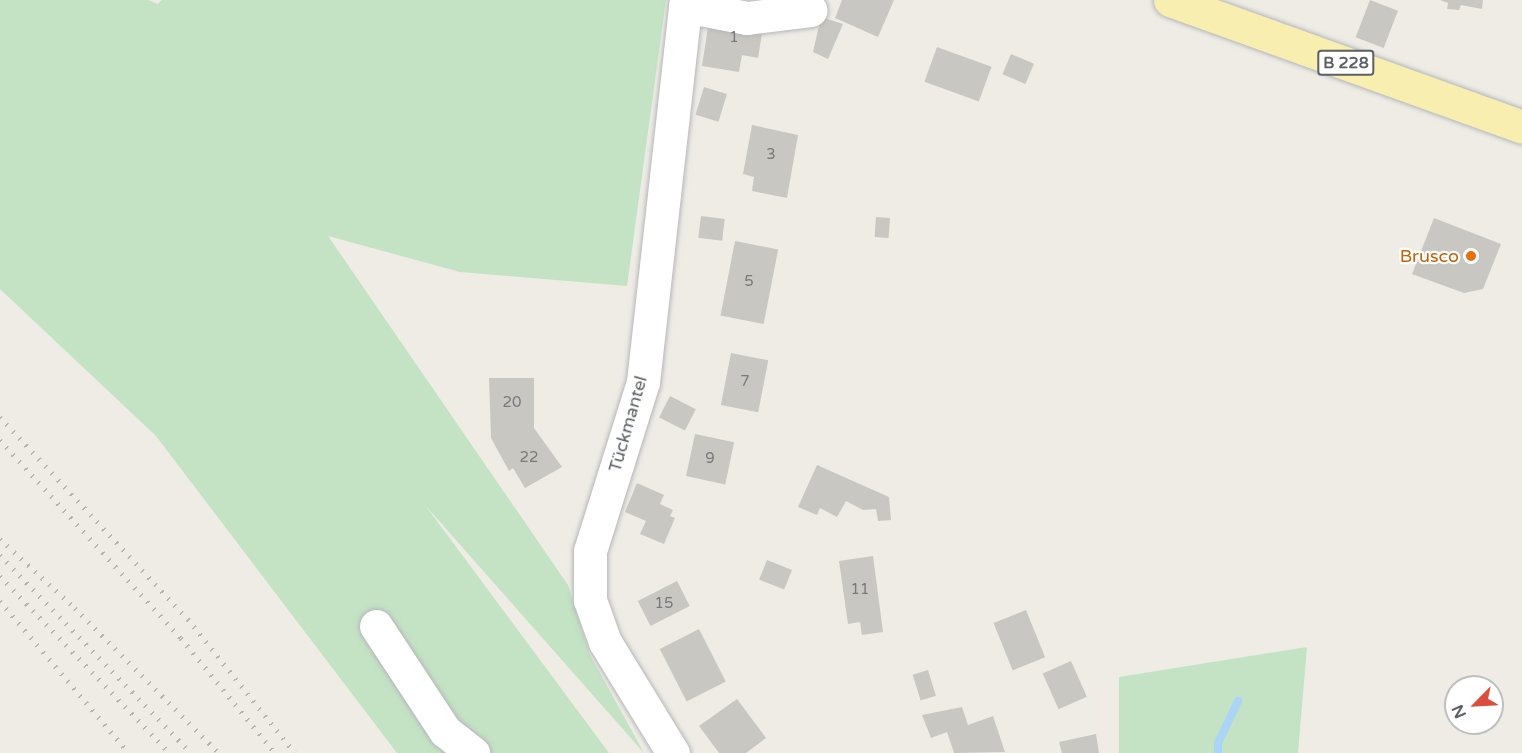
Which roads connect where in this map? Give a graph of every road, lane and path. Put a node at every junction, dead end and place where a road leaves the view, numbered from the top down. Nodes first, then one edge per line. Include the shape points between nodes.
1 (1170, 0) edge
2 (686, 3) edge
3 (811, 10) dead end
4 (1522, 127) edge
5 (376, 626) dead end
6 (473, 753) edge
7 (673, 753) edge

1 - 4 main road, B 228
2 - 3 street via 747,18
2 - 7 street, Tückmantel via 643,382 590,551 590,600 605,642
5 - 6 street via 445,731

